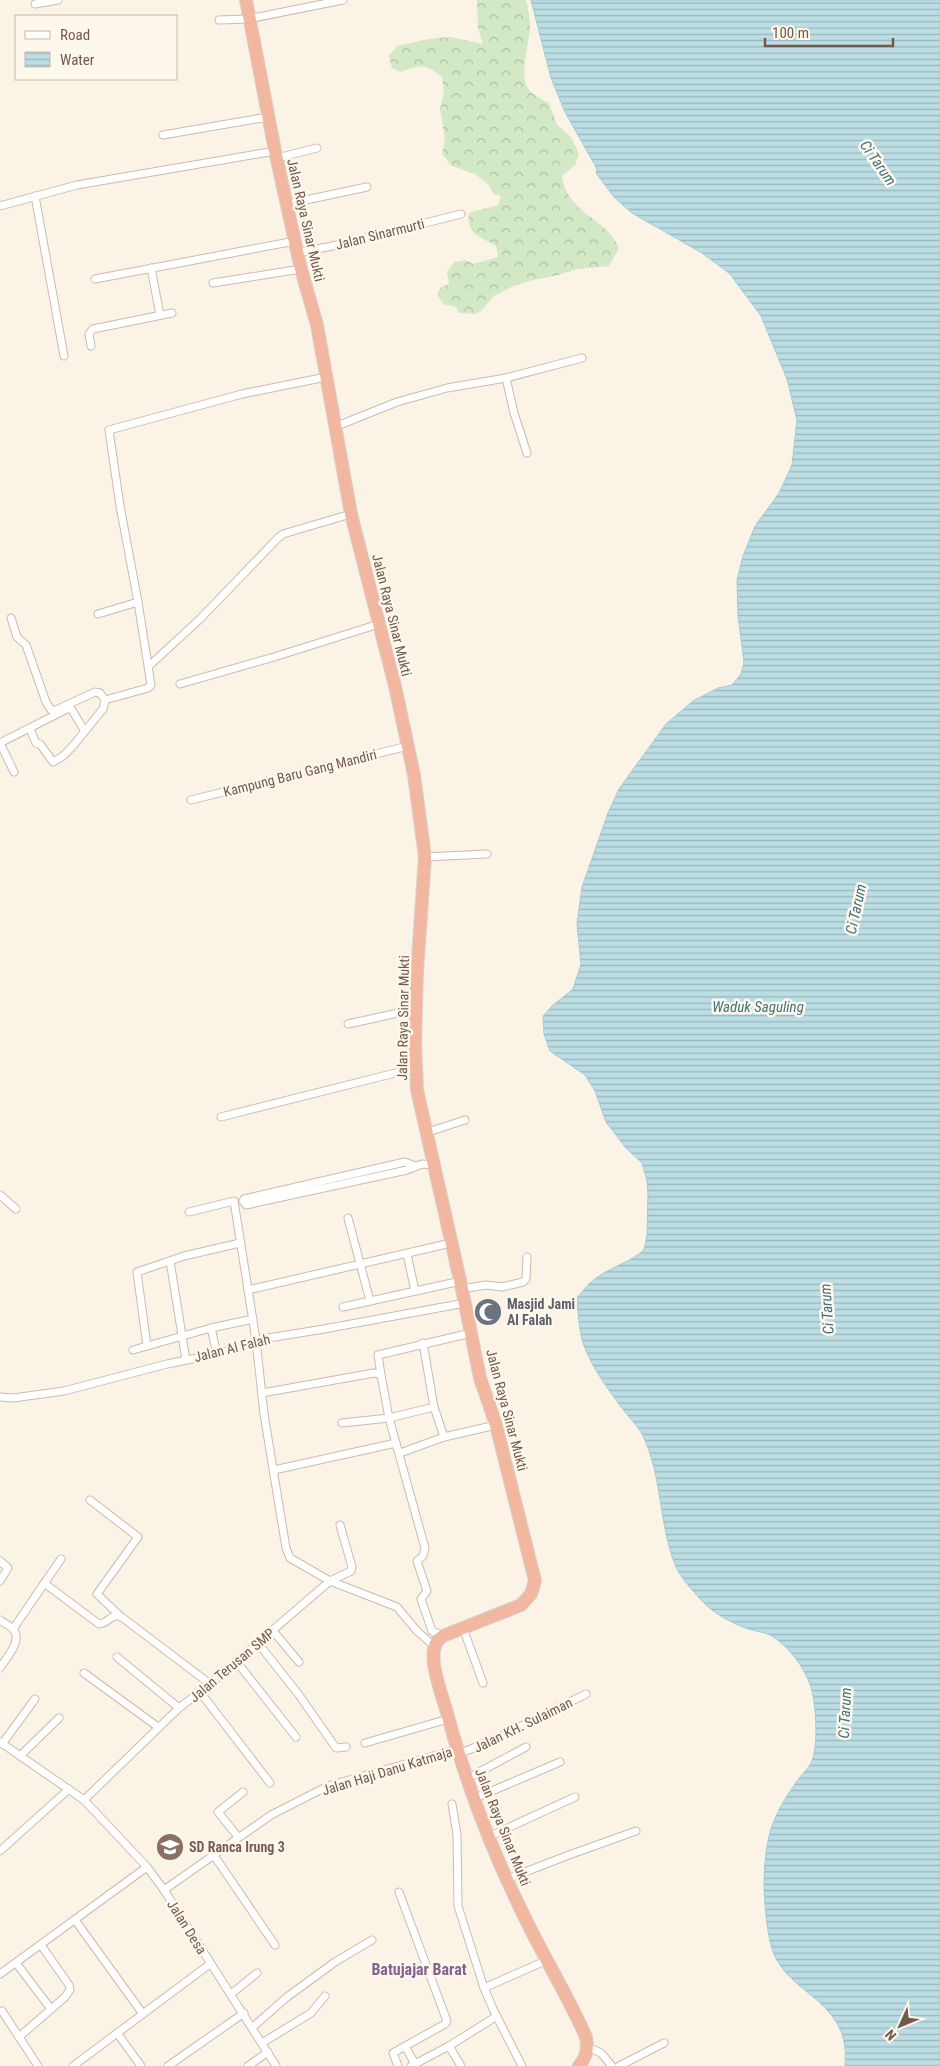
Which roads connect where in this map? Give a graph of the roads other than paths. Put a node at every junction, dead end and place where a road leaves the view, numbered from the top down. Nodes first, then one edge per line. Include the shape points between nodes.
1 (58, 0) edge
2 (246, 0) edge
3 (343, 0) edge
4 (36, 4) dead end
5 (248, 19) junction
6 (219, 20) dead end
7 (268, 117) junction
8 (163, 135) dead end
9 (317, 148) dead end
10 (276, 154) junction
11 (367, 187) dead end
12 (35, 196) junction
13 (287, 204) junction
14 (0, 206) edge
15 (461, 214) dead end
16 (296, 247) junction
17 (151, 268) junction
18 (301, 269) junction
19 (95, 279) dead end
20 (213, 283) dead end
21 (172, 314) dead end
22 (160, 315) junction
23 (91, 346) dead end
24 (64, 356) dead end
25 (582, 358) dead end
26 (326, 377) junction
27 (506, 378) junction
28 (337, 426) junction
29 (527, 453) dead end
30 (352, 514) junction
31 (138, 602) junction
32 (98, 614) dead end
33 (11, 618) dead end
34 (379, 624) junction
35 (149, 666) junction
36 (180, 684) dead end
37 (105, 700) junction
38 (30, 729) junction
39 (84, 730) junction
40 (0, 743) edge
41 (408, 746) junction
42 (14, 772) dead end
43 (191, 800) dead end
44 (487, 854) dead end
45 (426, 857) junction
46 (416, 1009) junction
47 (348, 1024) dead end
48 (415, 1068) junction
49 (221, 1117) dead end
50 (465, 1120) dead end
51 (428, 1132) junction
52 (434, 1165) junction
53 (330, 1184) junction
54 (0, 1195) edge
55 (16, 1209) dead end
56 (189, 1212) dead end
57 (348, 1218) dead end
58 (240, 1243) junction
59 (452, 1243) junction
60 (407, 1254) junction
61 (527, 1257) dead end
62 (170, 1261) junction
63 (361, 1265) junction
64 (462, 1285) junction
65 (248, 1290) junction
66 (415, 1291) junction
67 (370, 1301) junction
68 (465, 1302) junction
69 (342, 1307) dead end
70 (253, 1319) junction
71 (211, 1328) junction
72 (471, 1333) junction
73 (183, 1337) junction
74 (256, 1340) junction
75 (423, 1343) junction
76 (147, 1346) junction
77 (134, 1350) dead end
78 (217, 1354) junction
79 (186, 1360) junction
80 (380, 1375) junction
81 (262, 1393) junction
82 (0, 1397) edge
83 (434, 1407) junction
84 (389, 1418) junction
85 (342, 1423) dead end
86 (496, 1425) junction
87 (444, 1437) junction
88 (396, 1443) junction
89 (400, 1453) junction
90 (274, 1470) junction
91 (90, 1500) dead end
92 (340, 1525) dead end
93 (61, 1560) dead end
94 (0, 1561) edge
95 (0, 1581) edge
96 (330, 1581) junction
97 (44, 1584) junction
98 (119, 1615) junction
99 (0, 1620) edge
100 (463, 1628) junction
101 (13, 1629) junction
102 (273, 1631) junction
103 (443, 1636) junction
104 (258, 1643) junction
105 (434, 1646) junction
106 (117, 1657) dead end
107 (236, 1661) junction
108 (300, 1662) dead end
109 (0, 1668) edge
110 (84, 1673) dead end
111 (483, 1683) dead end
112 (210, 1684) junction
113 (200, 1692) junction
114 (586, 1694) dead end
115 (35, 1699) dead end
116 (180, 1708) junction
117 (59, 1718) dead end
118 (448, 1719) junction
119 (158, 1727) junction
120 (296, 1737) dead end
121 (1, 1743) edge
122 (365, 1743) dead end
123 (346, 1747) dead end
124 (526, 1747) dead end
125 (459, 1752) junction
126 (20, 1756) junction
127 (560, 1762) dead end
128 (466, 1779) junction
129 (270, 1783) dead end
130 (69, 1789) junction
131 (243, 1792) dead end
132 (575, 1798) dead end
133 (473, 1799) junction
134 (84, 1800) junction
135 (452, 1804) dead end
136 (636, 1831) dead end
137 (238, 1837) junction
138 (488, 1837) junction
139 (0, 1851) edge
140 (213, 1854) junction
141 (147, 1867) junction
142 (506, 1880) junction
143 (164, 1890) junction
144 (399, 1892) dead end
145 (75, 1920) junction
146 (372, 1940) dead end
147 (41, 1945) junction
148 (275, 1945) dead end
149 (547, 1960) junction
150 (16, 1963) junction
151 (210, 1964) junction
152 (257, 1973) dead end
153 (0, 1974) edge
154 (484, 1988) junction
155 (231, 1994) junction
156 (325, 1996) dead end
157 (51, 2010) junction
158 (2, 2011) dead end
159 (244, 2013) junction
160 (143, 2014) junction
161 (497, 2016) junction
162 (253, 2027) junction
163 (117, 2033) junction
164 (19, 2037) junction
165 (262, 2043) junction
166 (664, 2043) dead end
167 (405, 2046) junction
168 (449, 2046) junction
169 (588, 2047) junction
170 (268, 2052) junction
171 (413, 2065) edge
172 (623, 2065) edge
173 (38, 2066) edge
174 (73, 2066) edge
175 (141, 2066) edge
176 (168, 2066) edge
177 (248, 2066) edge
178 (276, 2066) edge
179 (398, 2066) edge
180 (461, 2066) edge
181 (522, 2066) edge
182 (579, 2066) edge
183 (612, 2066) edge

1 - 4 street
2 - 5 highway, Jalan Raya Sinar Mukti
3 - 5 street
5 - 6 street
5 - 7 highway, Jalan Raya Sinar Mukti
7 - 8 street
7 - 10 highway, Jalan Raya Sinar Mukti
9 - 10 street
10 - 12 street via 120,176
10 - 13 highway, Jalan Raya Sinar Mukti
11 - 13 street
12 - 14 street
12 - 24 street
13 - 16 highway, Jalan Raya Sinar Mukti
15 - 16 street, Jalan Sinarmurti via 342,244
16 - 17 street, Jalan Sinarmurti
16 - 18 highway, Jalan Raya Sinar Mukti
17 - 19 street, Jalan Sinarmurti
17 - 22 street
18 - 20 street
18 - 26 highway, Jalan Raya Sinar Mukti via 317,326
21 - 22 street
22 - 23 street via 93,329 89,334
25 - 27 street
26 - 28 highway, Jalan Raya Sinar Mukti
26 - 31 street via 242,394 109,430
27 - 28 street via 447,388 398,402
27 - 29 street
28 - 30 highway, Jalan Raya Sinar Mukti
30 - 34 highway, Jalan Raya Sinar Mukti
30 - 35 street via 283,534
31 - 32 street
31 - 35 street
33 - 37 street via 17,637 26,645 51,710 95,692
34 - 36 street
34 - 41 highway, Jalan Raya Sinar Mukti
35 - 37 street via 150,687
37 - 39 street via 103,709
38 - 39 street via 70,708
38 - 39 street via 35,742 53,762 64,756
38 - 40 street
40 - 42 street
41 - 43 street, Kampung Baru Gang Mandiri
41 - 45 highway, Jalan Raya Sinar Mukti
44 - 45 street
45 - 46 highway, Jalan Raya Sinar Mukti
46 - 47 street
46 - 48 highway, Jalan Raya Sinar Mukti
48 - 49 street
48 - 51 highway, Jalan Raya Sinar Mukti
50 - 51 street
51 - 52 highway, Jalan Raya Sinar Mukti
52 - 53 street via 406,1166
52 - 59 highway, Jalan Raya Sinar Mukti
53 - 53 street via 246,1205 244,1204 244,1199
54 - 55 street
56 - 58 street via 234,1201
57 - 63 street
58 - 62 street
58 - 65 street
59 - 60 street
59 - 64 highway, Jalan Raya Sinar Mukti
60 - 63 street
60 - 66 street
61 - 64 street via 523,1282 504,1287
62 - 73 street
62 - 76 street via 137,1272
63 - 65 street
63 - 67 street
64 - 66 street
64 - 68 highway, Jalan Raya Sinar Mukti
65 - 70 street
66 - 67 street
67 - 69 street
68 - 72 highway, Jalan Raya Sinar Mukti
68 - 74 street, Jalan Al Falah
70 - 71 street
70 - 74 street
71 - 73 street
71 - 78 street
72 - 75 street
72 - 86 highway, Jalan Raya Sinar Mukti via 480,1378
73 - 76 street
73 - 79 street
74 - 78 street, Jalan Al Falah
74 - 81 street
75 - 80 street via 378,1355
75 - 83 street
76 - 77 street
78 - 79 street, Jalan Al Falah
79 - 82 street, Jalan Al Falah via 64,1391
80 - 81 street via 374,1373
80 - 84 street
81 - 90 street
83 - 84 street
83 - 87 street
84 - 85 street
84 - 88 street
86 - 87 street
86 - 100 highway, Jalan Raya Sinar Mukti via 535,1585 521,1605
87 - 89 street
88 - 89 street
88 - 90 street
89 - 103 street via 425,1548 417,1561 427,1591 421,1600 432,1631
90 - 96 street via 290,1558
91 - 98 street via 138,1537 97,1594
92 - 96 street, Jalan Terusan SMP via 352,1570
93 - 97 street
94 - 95 street via 8,1568
96 - 102 street, Jalan Terusan SMP
96 - 105 street via 397,1607
97 - 98 street via 99,1624
97 - 101 street
98 - 112 street
99 - 101 street
100 - 103 highway, Jalan Raya Sinar Mukti
100 - 111 street
101 - 109 street via 16,1637 14,1648
102 - 104 street, Jalan Terusan SMP
102 - 108 street
103 - 105 highway, Jalan Raya Sinar Mukti
104 - 107 street, Jalan Terusan SMP
104 - 123 street via 336,1748
105 - 118 highway, Jalan Raya Sinar Mukti via 432,1652
106 - 116 street
107 - 112 street, Jalan Terusan SMP
107 - 120 street
110 - 119 street
112 - 113 street, Jalan Terusan SMP
113 - 116 street, Jalan Terusan SMP
113 - 129 street
114 - 125 street, Jalan KH. Sulaiman via 492,1740
115 - 121 street
116 - 119 street, Jalan Terusan SMP
117 - 126 street
118 - 122 street
118 - 125 highway, Jalan Raya Sinar Mukti
119 - 134 street, Jalan Terusan SMP
121 - 126 street, Jalan Desa
124 - 128 street
125 - 128 highway, Jalan Raya Sinar Mukti
125 - 137 street, Jalan Haji Danu Katmaja via 328,1786 271,1815
126 - 130 street, Jalan Desa
127 - 133 street
128 - 133 highway, Jalan Raya Sinar Mukti
130 - 134 street, Jalan Desa
130 - 139 street
131 - 137 street via 218,1812
132 - 138 street
133 - 138 highway, Jalan Raya Sinar Mukti
134 - 141 street, Jalan Desa
135 - 154 street via 457,1835 458,1906
136 - 142 street
137 - 140 street, Jalan Haji Danu Katmaja
138 - 142 highway, Jalan Raya Sinar Mukti
140 - 143 street, Jalan Haji Danu Katmaja
140 - 148 street
141 - 143 street, Jalan Desa
141 - 145 street
142 - 149 highway, Jalan Raya Sinar Mukti
143 - 151 street, Jalan Desa
144 - 167 street via 447,2021
145 - 147 street
145 - 160 street
146 - 162 street via 287,1997
147 - 150 street
147 - 157 street via 70,1990
149 - 154 street
149 - 169 highway, Jalan Raya Sinar Mukti
150 - 153 street
150 - 157 street
151 - 155 street, Jalan Desa
151 - 160 street
152 - 155 street
154 - 161 street
155 - 159 street, Jalan Desa
156 - 165 street via 311,2013
157 - 164 street
158 - 164 street
159 - 162 street, Jalan Desa
159 - 176 street
160 - 163 street
161 - 168 street
161 - 181 street
162 - 165 street, Jalan Desa
163 - 174 street
163 - 175 street
164 - 173 street
165 - 170 street, Jalan Desa
166 - 172 street
167 - 171 street
167 - 179 street via 393,2053
168 - 171 street
168 - 180 street
169 - 182 highway
169 - 183 street via 601,2053
170 - 177 street
170 - 178 street, Jalan Desa

